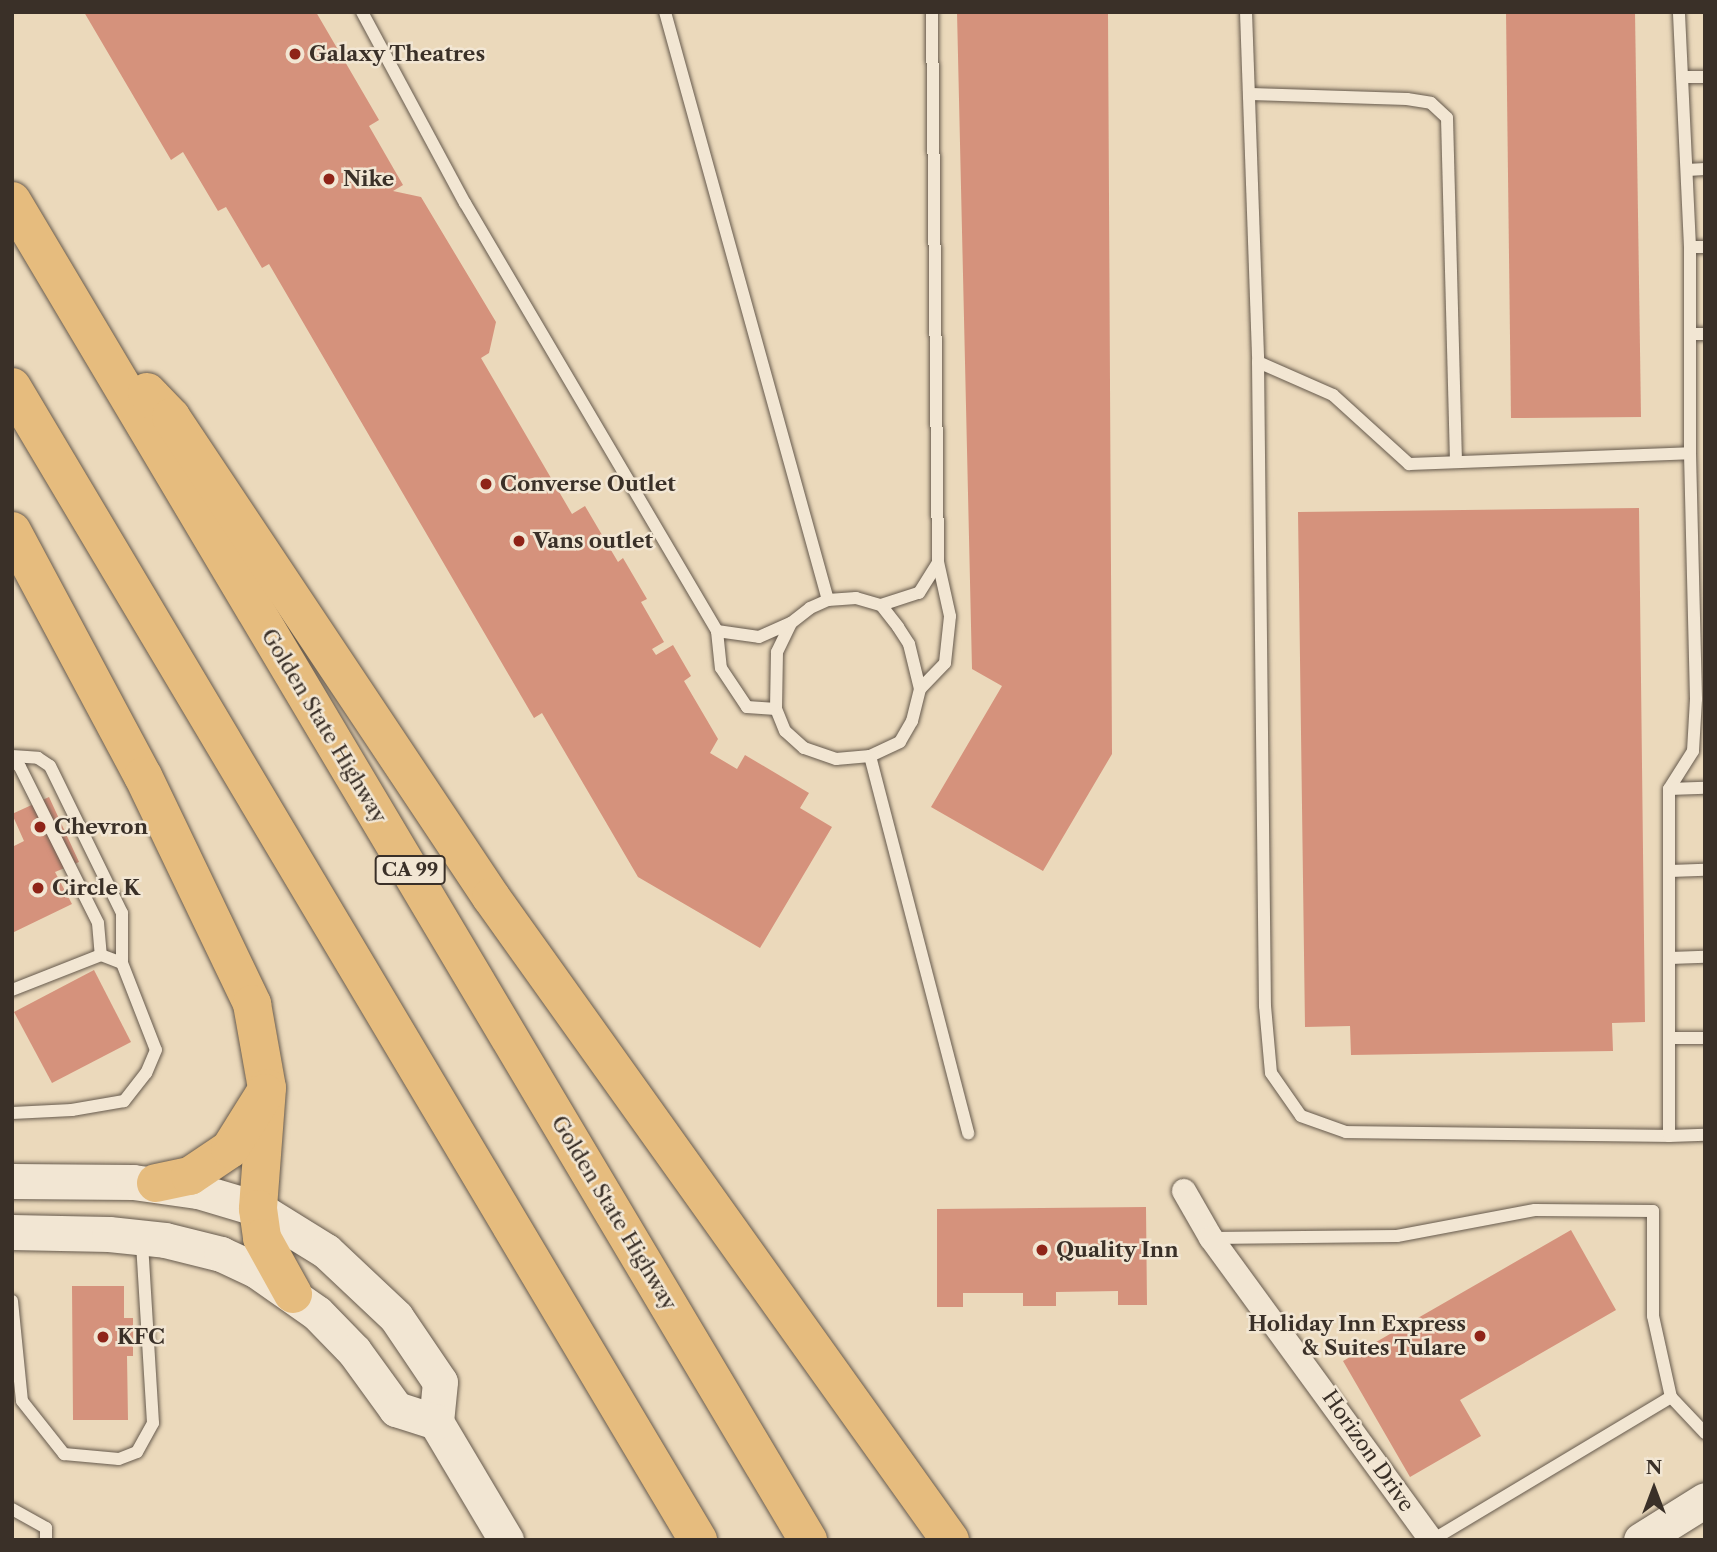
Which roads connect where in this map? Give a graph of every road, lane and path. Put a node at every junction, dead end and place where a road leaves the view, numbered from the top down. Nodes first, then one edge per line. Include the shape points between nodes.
1 (362, 12) edge
2 (665, 12) edge
3 (932, 12) edge
4 (1246, 12) edge
5 (1679, 12) edge
6 (1682, 77) junction
7 (1705, 77) edge
8 (1251, 94) junction
9 (1705, 169) edge
10 (1686, 170) junction
11 (12, 201) edge
12 (1690, 247) junction
13 (1705, 247) edge
14 (1690, 334) junction
15 (1705, 334) edge
16 (95, 339) junction
17 (1258, 362) junction
18 (12, 387) edge
19 (1689, 416) junction
20 (1705, 416) edge
21 (1689, 453) junction
22 (1455, 462) junction
23 (1698, 511) edge
24 (12, 531) edge
25 (938, 562) junction
26 (828, 600) junction
27 (1699, 602) edge
28 (881, 605) junction
29 (791, 623) junction
30 (718, 631) junction
31 (920, 690) junction
32 (1700, 699) edge
33 (776, 709) junction
34 (870, 756) junction
35 (12, 758) edge
36 (1705, 788) edge
37 (1669, 789) junction
38 (1705, 870) edge
39 (1670, 871) junction
40 (101, 955) junction
41 (1705, 957) edge
42 (1670, 958) junction
43 (122, 963) junction
44 (12, 990) edge
45 (1669, 1038) junction
46 (1705, 1038) edge
47 (267, 1088) junction
48 (12, 1113) edge
49 (968, 1133) dead end
50 (1705, 1135) edge
51 (1669, 1136) junction
52 (12, 1181) edge
53 (156, 1183) junction
54 (1184, 1191) dead end
55 (258, 1209) junction
56 (12, 1232) edge
57 (142, 1237) junction
58 (1211, 1238) junction
59 (293, 1294) junction
60 (12, 1301) edge
61 (1671, 1396) junction
62 (436, 1422) junction
63 (1705, 1433) edge
64 (1705, 1500) edge
65 (12, 1508) edge
66 (46, 1540) edge
67 (506, 1540) edge
68 (698, 1540) edge
69 (808, 1540) edge
70 (950, 1540) edge
71 (1432, 1540) edge
72 (1641, 1540) edge

1 - 30 lane via 465,202
2 - 26 lane
3 - 25 lane
4 - 8 lane
5 - 6 lane
6 - 7 lane
6 - 10 lane
8 - 17 lane
8 - 22 lane via 1407,99 1431,103 1447,118
9 - 10 lane
10 - 12 lane
11 - 16 highway, Golden State Highway / CA 99
12 - 13 lane
12 - 14 lane
14 - 15 lane
14 - 19 lane
16 - 69 highway, Golden State Highway / CA 99
16 - 70 highway via 171,417 491,897
17 - 22 lane via 1333,396 1409,464
17 - 51 lane via 1265,1006 1271,1073 1301,1116 1346,1132
18 - 68 highway
19 - 20 lane
19 - 21 lane
21 - 22 lane
21 - 23 lane
23 - 27 lane
24 - 47 highway via 143,776 237,971 260,1036
25 - 28 lane via 919,593
25 - 31 lane via 950,616 945,663
26 - 28 lane via 856,598
26 - 29 lane
27 - 32 lane
28 - 31 lane via 909,644
29 - 30 lane via 759,636
29 - 33 lane via 777,652
30 - 33 lane via 721,668 747,707
31 - 34 lane via 912,722 900,742
32 - 37 lane via 1693,751
33 - 34 lane via 785,731 804,748 836,759
34 - 49 lane
35 - 40 lane via 98,923
35 - 43 lane via 38,758 50,766 122,913
36 - 37 lane
37 - 39 lane
38 - 39 lane
39 - 42 lane
40 - 43 lane
40 - 44 lane
41 - 42 lane
42 - 45 lane
43 - 48 lane via 156,1050 146,1073 124,1101
45 - 46 lane
45 - 51 lane
47 - 53 highway via 230,1149 190,1176
47 - 55 highway
50 - 51 lane
52 - 53 main road
53 - 55 main road
54 - 58 street, Horizon Drive
55 - 59 highway via 262,1238
55 - 62 main road via 326,1251 396,1317 440,1382
56 - 57 main road
57 - 59 main road via 221,1254
57 - 60 lane via 153,1423 137,1452 119,1459 64,1454 22,1401
58 - 61 lane via 1396,1236 1535,1210 1653,1211 1653,1316
58 - 71 street, Horizon Drive
59 - 62 main road via 354,1351 396,1409
61 - 63 lane
61 - 71 lane
62 - 67 main road
64 - 72 main road
65 - 66 lane via 46,1528

